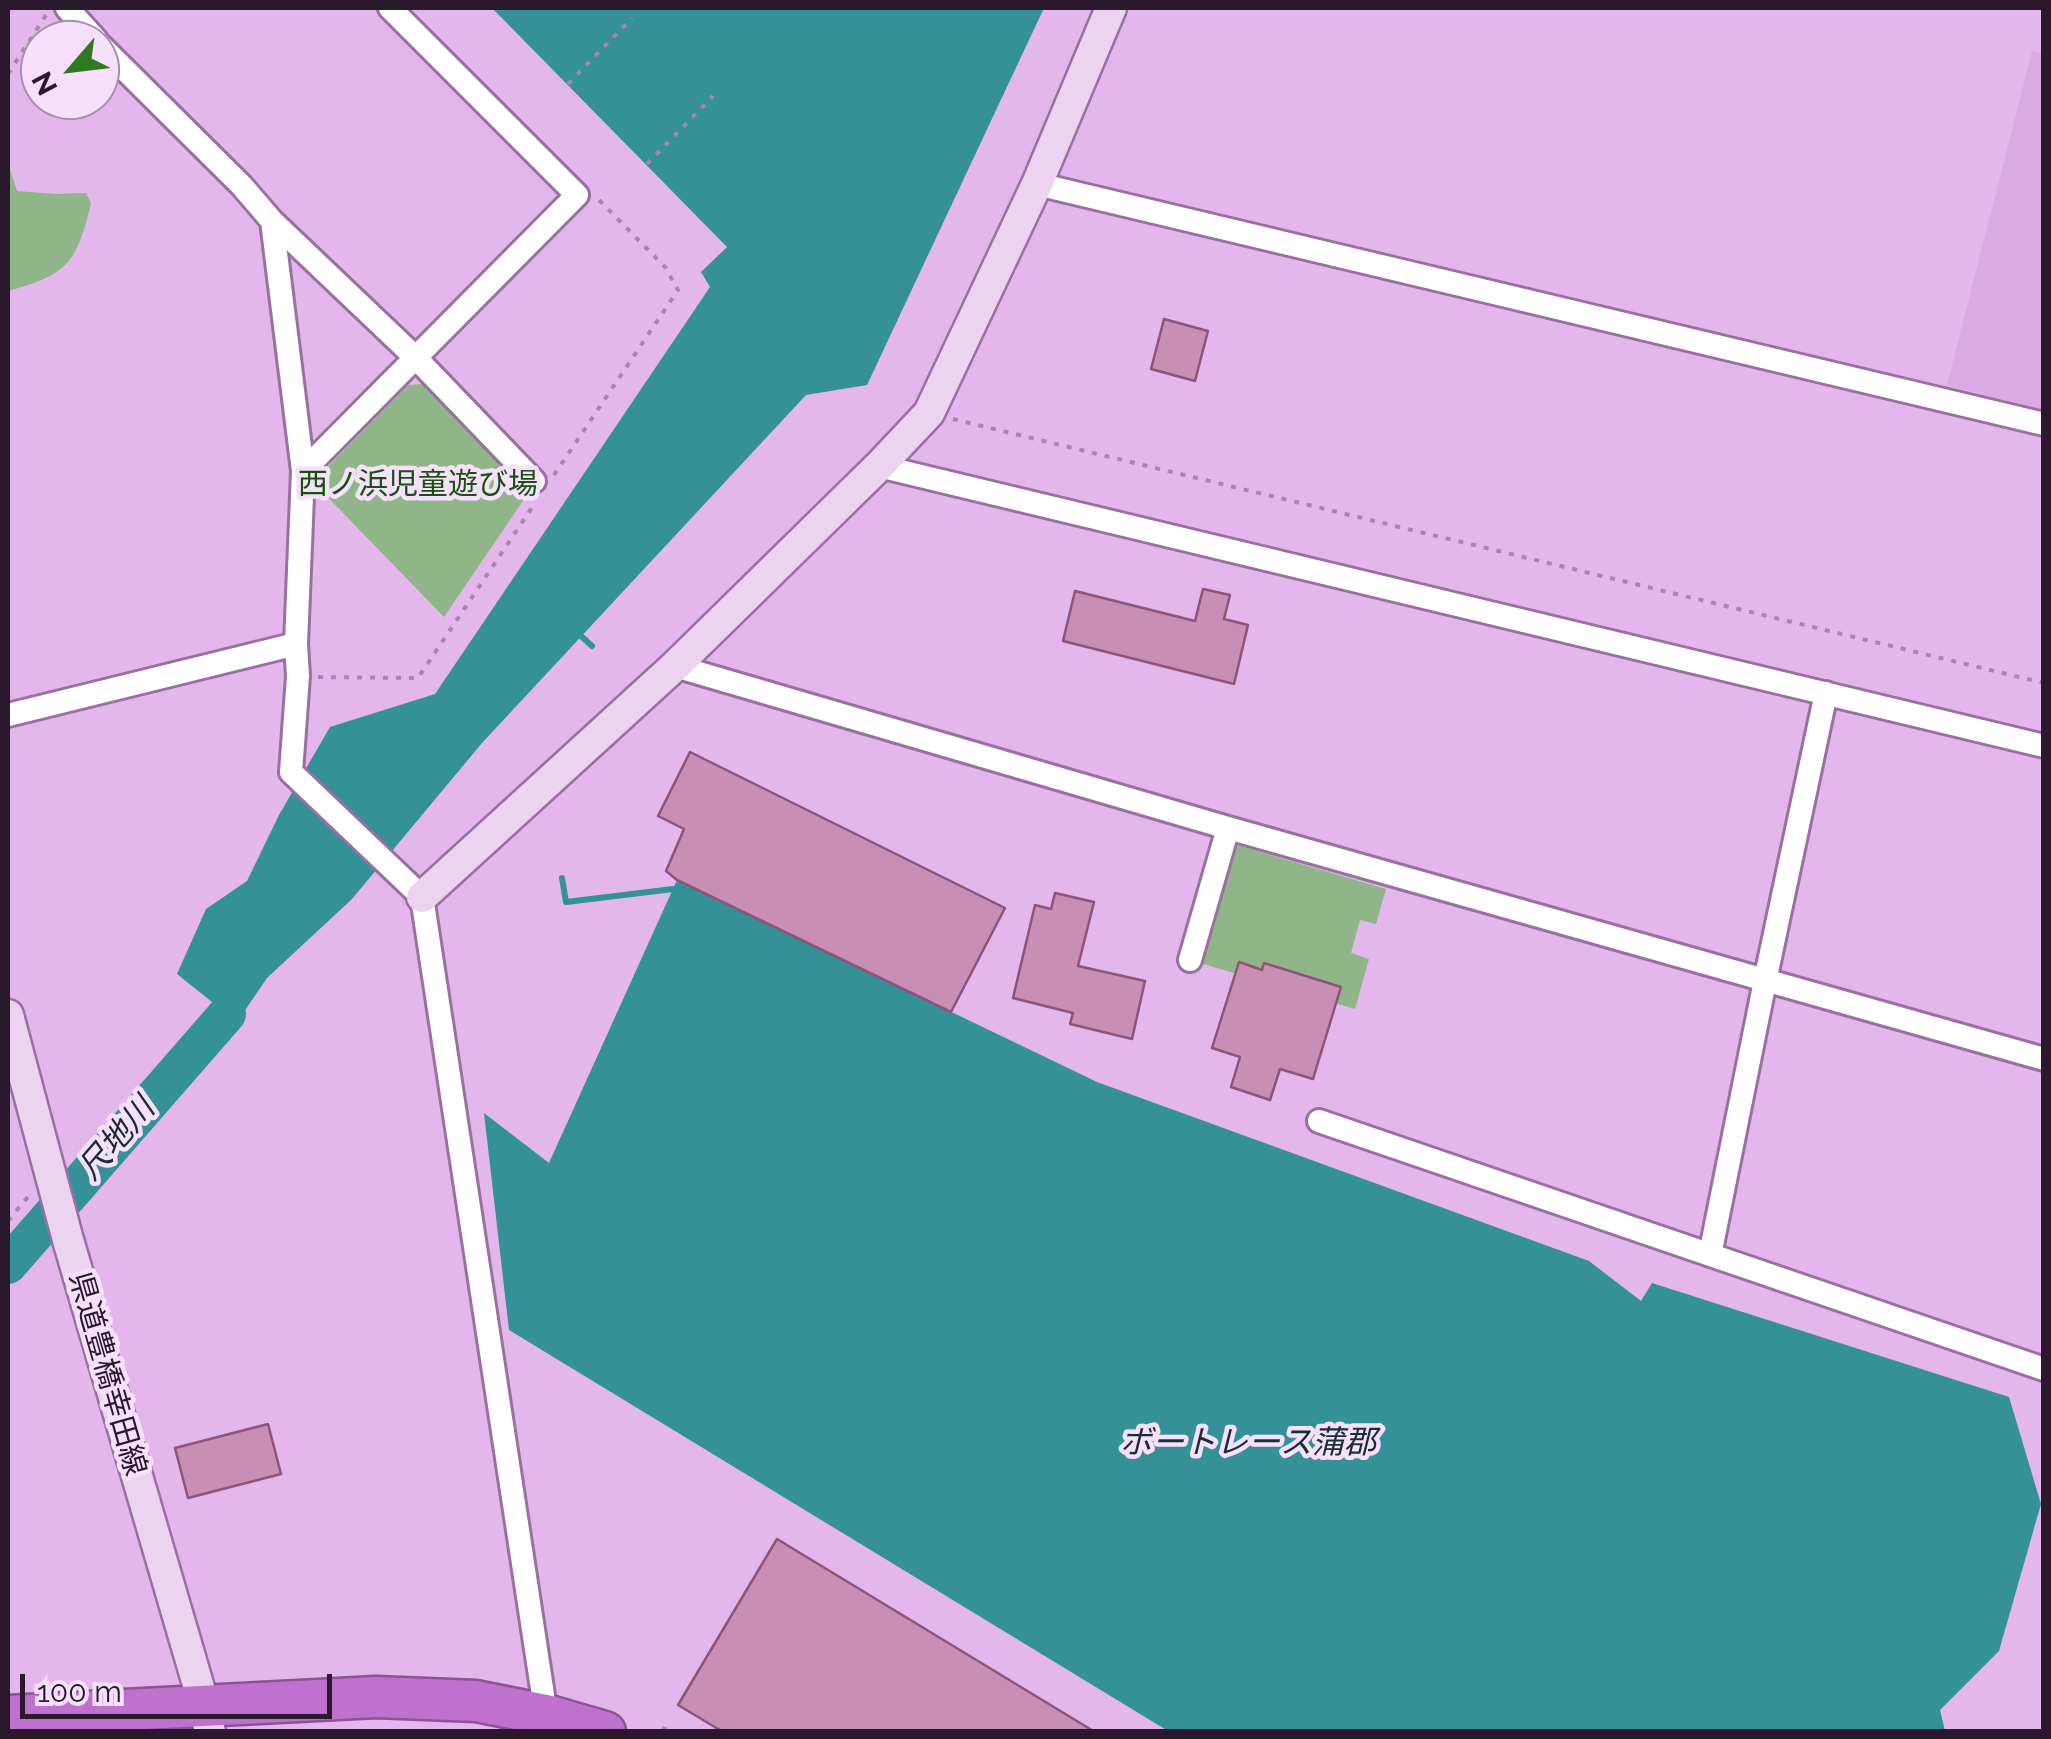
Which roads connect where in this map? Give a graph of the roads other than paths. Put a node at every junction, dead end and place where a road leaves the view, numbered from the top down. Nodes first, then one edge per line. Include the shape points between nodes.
1 (390, 8) edge
2 (1110, 8) edge
3 (120, 64) edge
4 (1037, 184) junction
5 (272, 222) junction
6 (416, 358) junction
7 (2044, 424) edge
8 (879, 466) junction
9 (304, 471) junction
10 (540, 488) road end
11 (296, 644) junction
12 (675, 666) junction
13 (1826, 694) junction
14 (8, 715) edge
15 (2044, 746) edge
16 (1228, 828) junction
17 (422, 897) junction
18 (1190, 960) dead end
19 (1764, 981) junction
20 (9, 1028) edge
21 (2044, 1059) edge
22 (1319, 1121) dead end
23 (1710, 1255) junction
24 (2044, 1369) edge
25 (546, 1715) junction
26 (8, 1716) edge
27 (207, 1718) edge
28 (605, 1732) edge

1 - 6 street via 577,196
2 - 4 street
3 - 5 street
4 - 7 street
4 - 8 street via 929,413
5 - 6 street
5 - 9 street
6 - 9 street
6 - 10 street
8 - 12 street
8 - 13 street
9 - 11 street
11 - 14 street
11 - 17 street via 291,772
12 - 16 street
12 - 17 street
13 - 15 street
13 - 19 street
16 - 18 street
16 - 19 street
17 - 25 street
19 - 21 street
19 - 23 street
20 - 27 street, 県道豊橋幸田線
22 - 23 street
23 - 24 street
25 - 27 highway via 476,1701 376,1697
25 - 28 highway
26 - 27 highway

